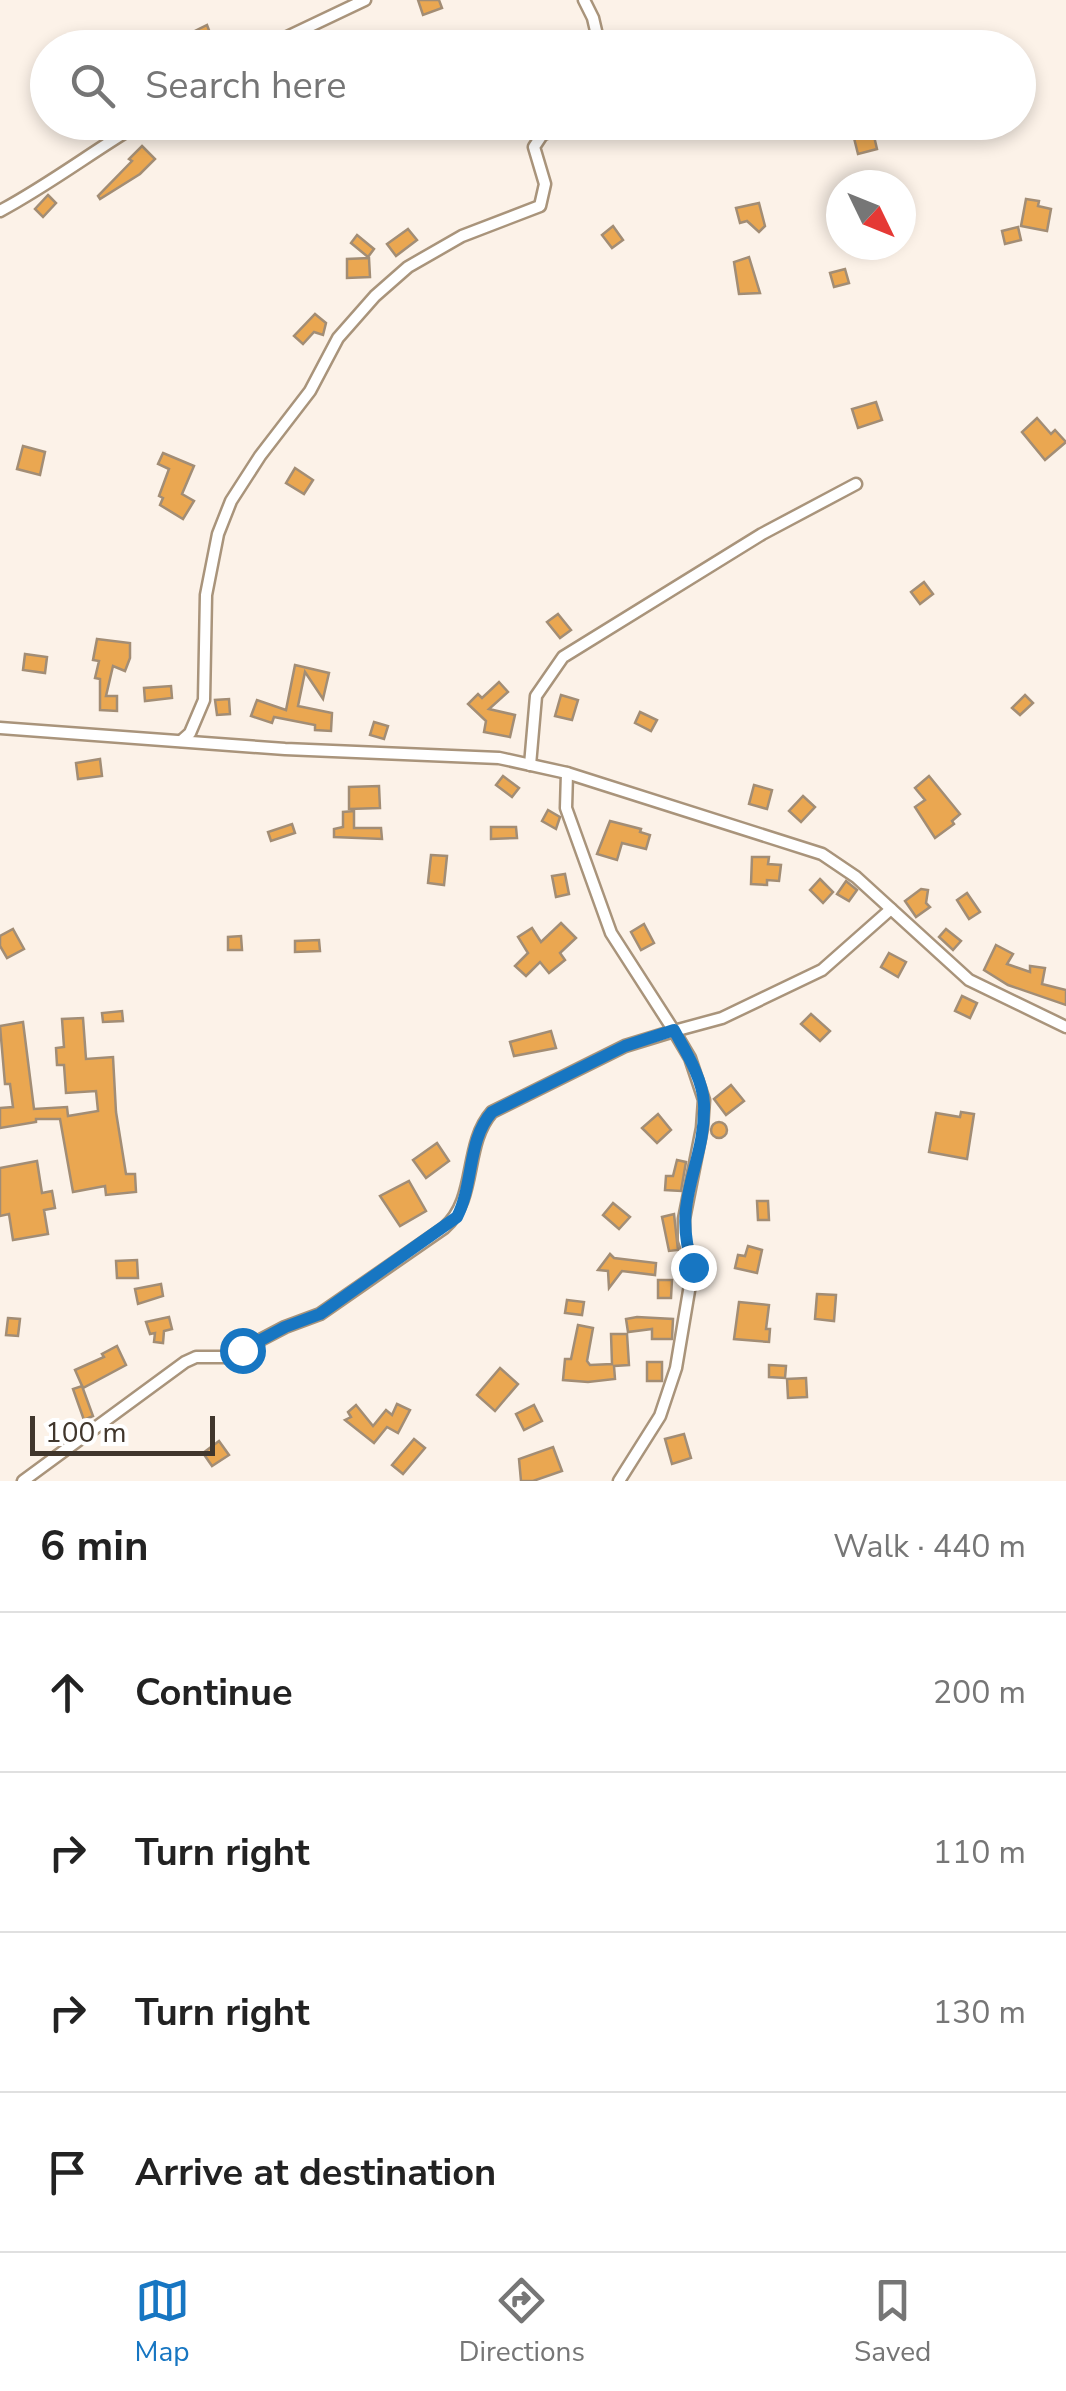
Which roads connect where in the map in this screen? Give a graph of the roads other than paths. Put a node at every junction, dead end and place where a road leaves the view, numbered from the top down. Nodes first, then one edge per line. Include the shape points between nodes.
1 (365, 0) edge
2 (584, 0) edge
3 (302, 30) edge
4 (596, 30) edge
5 (112, 140) edge
6 (539, 140) edge
7 (0, 211) edge
8 (856, 484) dead end
9 (0, 728) edge
10 (180, 741) junction
11 (530, 764) junction
12 (567, 773) junction
13 (891, 909) junction
14 (1066, 1027) edge
15 (674, 1030) junction
16 (23, 1481) edge
17 (619, 1481) edge

1 - 3 street
2 - 4 street
5 - 7 street
6 - 10 street via 534,147 545,184 540,206 462,236 408,267 375,296 338,338 310,392 231,501 206,595 204,700 190,734
8 - 11 street via 563,657 536,696
9 - 10 street
10 - 11 street
11 - 12 street
12 - 13 street via 822,854
12 - 15 street via 566,808 612,932
13 - 14 street via 969,980
13 - 15 street via 822,970 722,1018
15 - 16 street via 625,1046 492,1112 478,1137 462,1206 444,1228 320,1314 228,1358 185,1362
15 - 17 street via 704,1100 684,1218 693,1267 676,1368 660,1416

